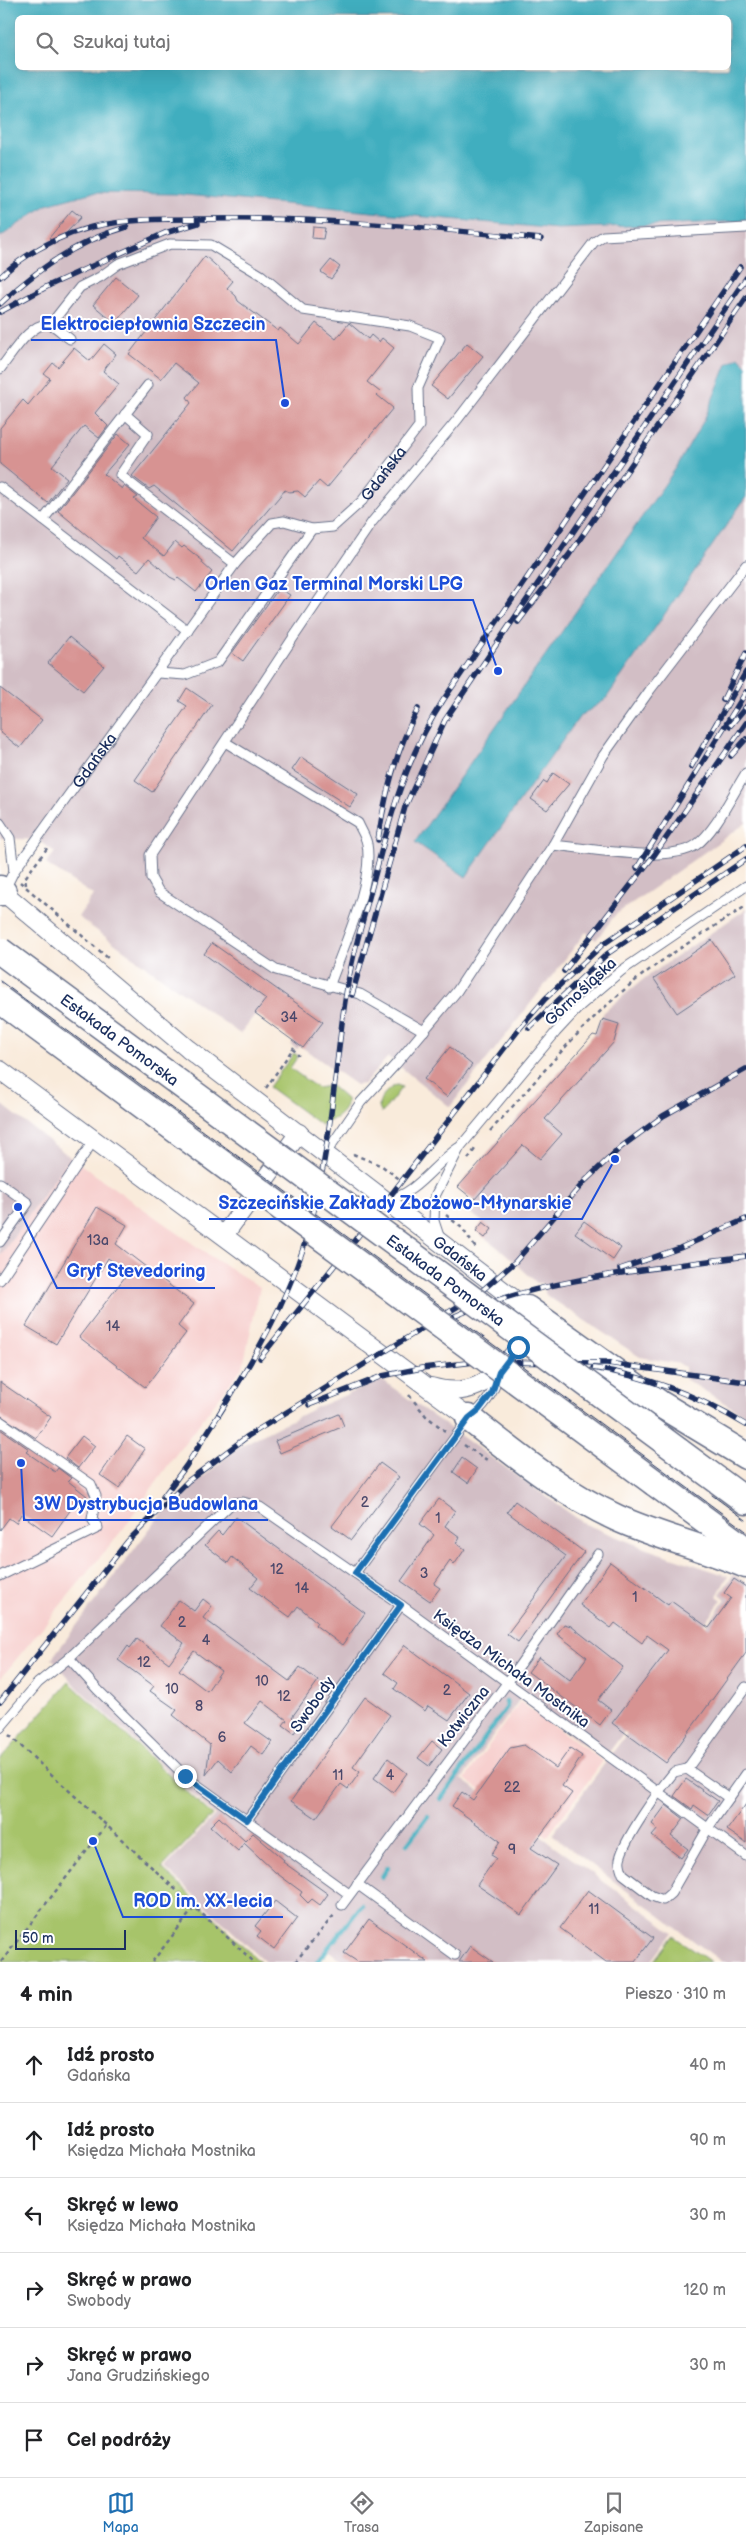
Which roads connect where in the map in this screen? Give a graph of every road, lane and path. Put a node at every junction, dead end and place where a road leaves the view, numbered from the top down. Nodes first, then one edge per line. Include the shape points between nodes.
1 (746, 228) edge
2 (50, 325) junction
3 (70, 339) dead end
4 (0, 369) edge
5 (148, 385) dead end
6 (125, 414) junction
7 (0, 486) edge
8 (44, 520) junction
9 (312, 529) junction
10 (235, 564) junction
11 (746, 565) edge
12 (188, 630) junction
13 (158, 673) junction
14 (225, 742) junction
15 (746, 773) edge
16 (0, 823) edge
17 (553, 845) junction
18 (48, 847) dead end
19 (9, 885) edge
20 (746, 886) edge
21 (746, 906) edge
22 (0, 950) edge
23 (113, 963) dead end
24 (329, 987) junction
25 (0, 1000) edge
26 (424, 1030) junction
27 (298, 1056) dead end
28 (0, 1070) edge
29 (273, 1093) dead end
30 (299, 1132) junction
31 (489, 1133) dead end
32 (94, 1140) junction
33 (330, 1147) junction
34 (460, 1147) junction
35 (476, 1148) dead end
36 (465, 1164) dead end
37 (0, 1183) edge
38 (413, 1189) junction
39 (387, 1200) junction
40 (434, 1206) junction
41 (224, 1235) junction
42 (0, 1242) edge
43 (442, 1243) junction
44 (483, 1256) dead end
45 (0, 1280) edge
46 (528, 1310) junction
47 (499, 1372) junction
48 (428, 1387) junction
49 (469, 1418) junction
50 (0, 1421) edge
51 (746, 1456) edge
52 (746, 1501) edge
53 (746, 1550) edge
54 (598, 1554) dead end
55 (746, 1565) edge
56 (355, 1573) junction
57 (0, 1576) edge
58 (401, 1605) junction
59 (69, 1658) junction
60 (508, 1683) junction
61 (746, 1687) edge
62 (0, 1728) edge
63 (687, 1769) junction
64 (746, 1774) edge
65 (655, 1790) junction
66 (729, 1798) junction
67 (247, 1820) junction
68 (106, 1826) junction
69 (708, 1828) junction
70 (746, 1856) edge
71 (356, 1884) junction
72 (349, 1894) junction
73 (342, 1905) joint
74 (194, 1908) junction
75 (455, 1955) dead end
76 (1, 1962) edge
77 (152, 1962) edge
78 (254, 1962) edge
79 (295, 1962) edge

1 - 14 lane via 603,236 594,242 458,419 372,522
2 - 3 lane
2 - 4 lane via 33,328
2 - 9 lane, Gdańska via 80,287 118,264 170,244 211,245 261,275 303,310 410,326 440,338 418,388 419,426 362,501 333,527
5 - 6 lane
6 - 8 lane
6 - 10 lane via 148,434 120,475
7 - 8 lane
8 - 12 lane
9 - 10 lane, Gdańska via 284,521 272,523
9 - 13 lane via 218,662 185,676
10 - 12 lane, Gdańska
11 - 17 lane via 603,756
12 - 13 lane, Gdańska
13 - 19 lane, Gdańska
14 - 24 lane via 358,823 367,843 364,891
14 - 24 lane via 150,855 151,878 159,892 276,970
15 - 17 lane via 710,829 696,845 682,851 655,854
16 - 19 lane via 10,838
17 - 26 lane via 457,990
18 - 19 path via 26,878
19 - 23 path
19 - 30 street, Gdańska via 188,1049
20 - 34 lane, Górnośląska via 621,971 581,1005
21 - 31 path via 616,996 566,1046
22 - 52 main road, Estakada Pomorska, bridge
24 - 26 lane via 360,994
25 - 53 main road, bridge
26 - 33 lane via 361,1102
27 - 29 path via 293,1048 266,1088
28 - 32 street
30 - 33 street, Gdańska
30 - 41 street
32 - 41 street
32 - 45 lane
33 - 38 path via 382,1166
33 - 39 street, Gdańska
34 - 38 lane, Górnośląska via 442,1159
34 - 40 lane, Górnośląska via 435,1196
35 - 36 path
37 - 42 lane via 28,1203
38 - 39 lane, Górnośląska
39 - 43 street, Gdańska
40 - 43 lane, Górnośląska via 434,1221
40 - 44 path via 462,1228
41 - 48 street
43 - 46 street, Gdańska
46 - 47 street via 530,1325 526,1336
46 - 51 main road via 665,1408
47 - 48 street via 482,1384 461,1390
47 - 49 lane via 492,1393
48 - 49 street
49 - 55 main road via 546,1478 594,1507 636,1526 706,1548
49 - 56 lane
50 - 57 lane via 91,1484 96,1496 92,1519 98,1528
54 - 60 lane, Kotwiczna
56 - 58 lane, Księdza Michała Mostnika
56 - 59 lane, Księdza Michała Mostnika via 260,1507 243,1502 232,1503
58 - 60 lane, Księdza Michała Mostnika
58 - 67 lane, Swobody
59 - 62 lane via 38,1683
59 - 67 lane via 185,1776
60 - 65 lane, Księdza Michała Mostnika
60 - 71 lane, Kotwiczna
61 - 63 lane
62 - 68 path
63 - 65 lane via 674,1772
63 - 66 lane
64 - 66 lane
65 - 69 lane, Księdza Michała Mostnika
65 - 69 lane via 620,1858 623,1874 652,1896 663,1900 671,1893
66 - 69 lane
67 - 72 lane
68 - 74 path
68 - 76 path
69 - 70 lane, Księdza Michała Mostnika
71 - 72 lane, Kotwiczna
71 - 75 lane
72 - 73 lane, Kotwiczna
73 - 79 path
74 - 77 path
74 - 78 path

